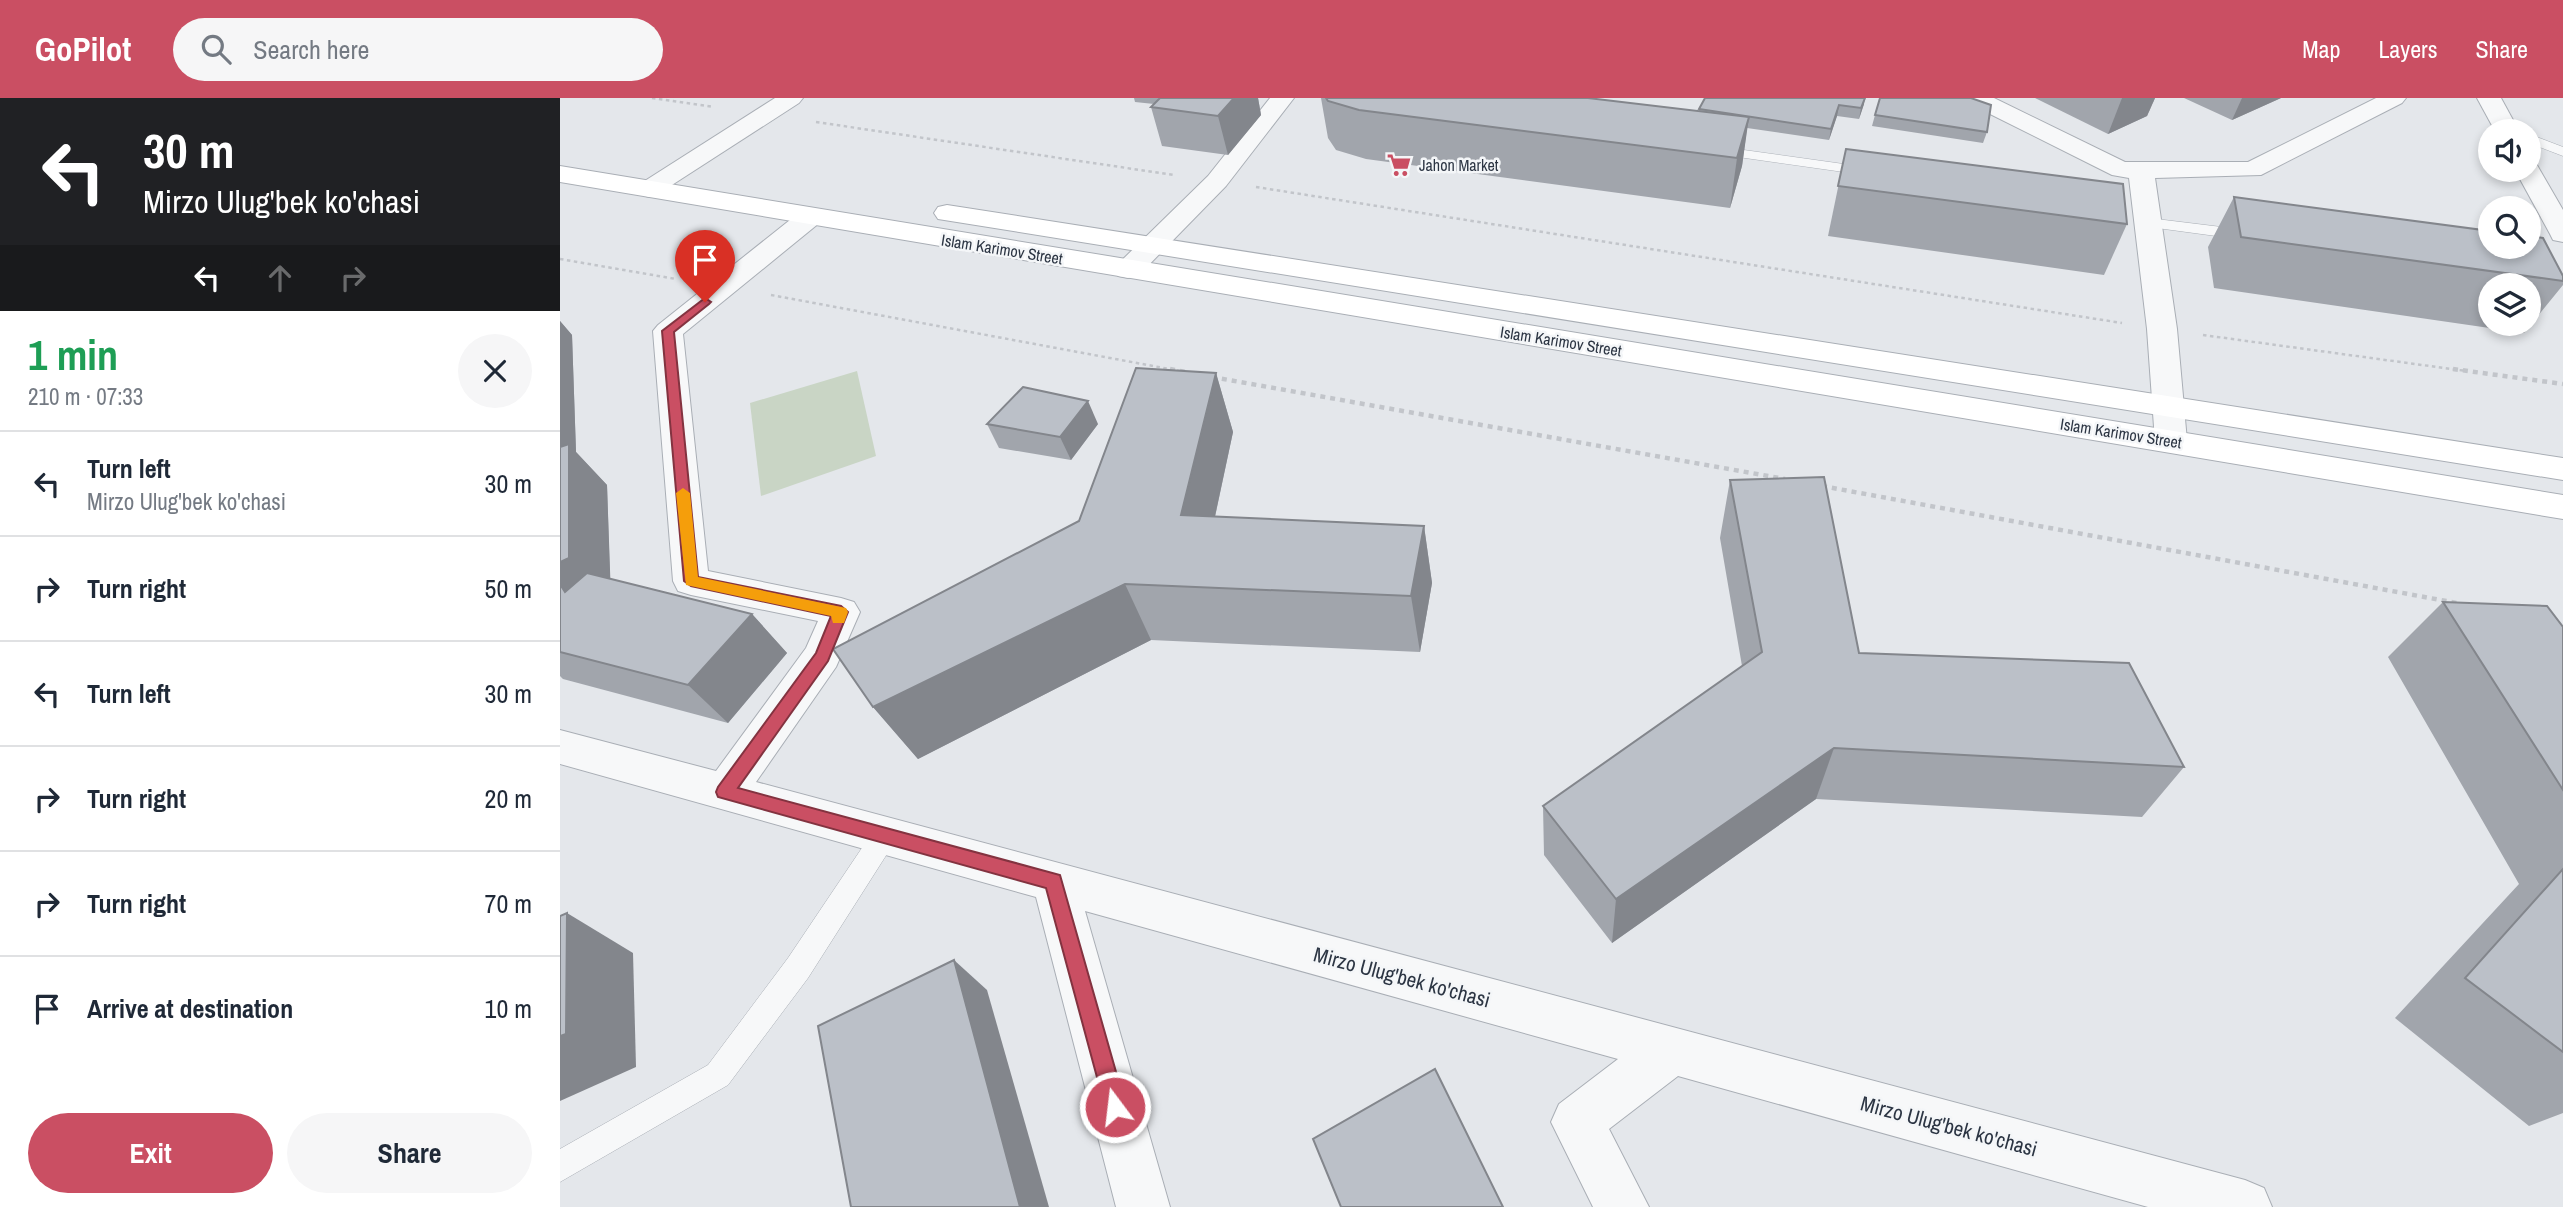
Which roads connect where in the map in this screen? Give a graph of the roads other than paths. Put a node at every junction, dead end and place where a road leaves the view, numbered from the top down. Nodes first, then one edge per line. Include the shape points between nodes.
1 (791, 98) edge
2 (1282, 98) edge
3 (1976, 98) edge
4 (2394, 98) edge
5 (2489, 98) edge
6 (2502, 119) edge
7 (2541, 143) edge
8 (1704, 149) edge
9 (560, 152) edge
10 (2563, 152) edge
11 (678, 171) junction
12 (2141, 171) junction
13 (560, 174) edge
14 (1884, 174) edge
15 (2535, 182) edge
16 (649, 188) junction
17 (2143, 214) junction
18 (809, 218) junction
19 (2563, 234) edge
20 (2269, 237) edge
21 (1153, 245) junction
22 (1128, 270) junction
23 (2168, 404) junction
24 (2171, 441) junction
25 (2563, 469) edge
26 (2563, 507) edge
27 (560, 747) edge
28 (725, 792) junction
29 (885, 835) junction
30 (1054, 881) junction
31 (1671, 1050) junction
32 (560, 1166) edge
33 (2131, 1189) edge
34 (1143, 1207) edge
35 (1622, 1207) edge
36 (2245, 1207) edge

1 - 11 street
2 - 21 street via 1217,181
3 - 12 street via 2121,170
4 - 12 street via 2252,170
5 - 6 street
7 - 10 lane
8 - 14 lane
9 - 11 main road, Islam Karimov Street
11 - 16 street
11 - 21 main road, Islam Karimov Street
12 - 17 street
13 - 16 main road, Islam Karimov Street
15 - 19 street
16 - 18 main road, Islam Karimov Street
17 - 20 lane
17 - 23 street via 2162,329
18 - 22 main road, Islam Karimov Street
18 - 28 street via 668,331 691,581 841,612 822,656
21 - 22 street
21 - 23 main road, Islam Karimov Street
22 - 24 main road, Islam Karimov Street
23 - 24 street
23 - 25 main road, Islam Karimov Street
24 - 26 main road, Islam Karimov Street
27 - 28 street, Mirzo Ulug'bek ko'chasi
28 - 29 street, Mirzo Ulug'bek ko'chasi
29 - 30 street, Mirzo Ulug'bek ko'chasi
29 - 32 lane via 798,968 718,1074
30 - 31 street, Mirzo Ulug'bek ko'chasi
30 - 34 street
31 - 33 street, Mirzo Ulug'bek ko'chasi
31 - 35 street via 1577,1122
33 - 36 street, Mirzo Ulug'bek ko'chasi

